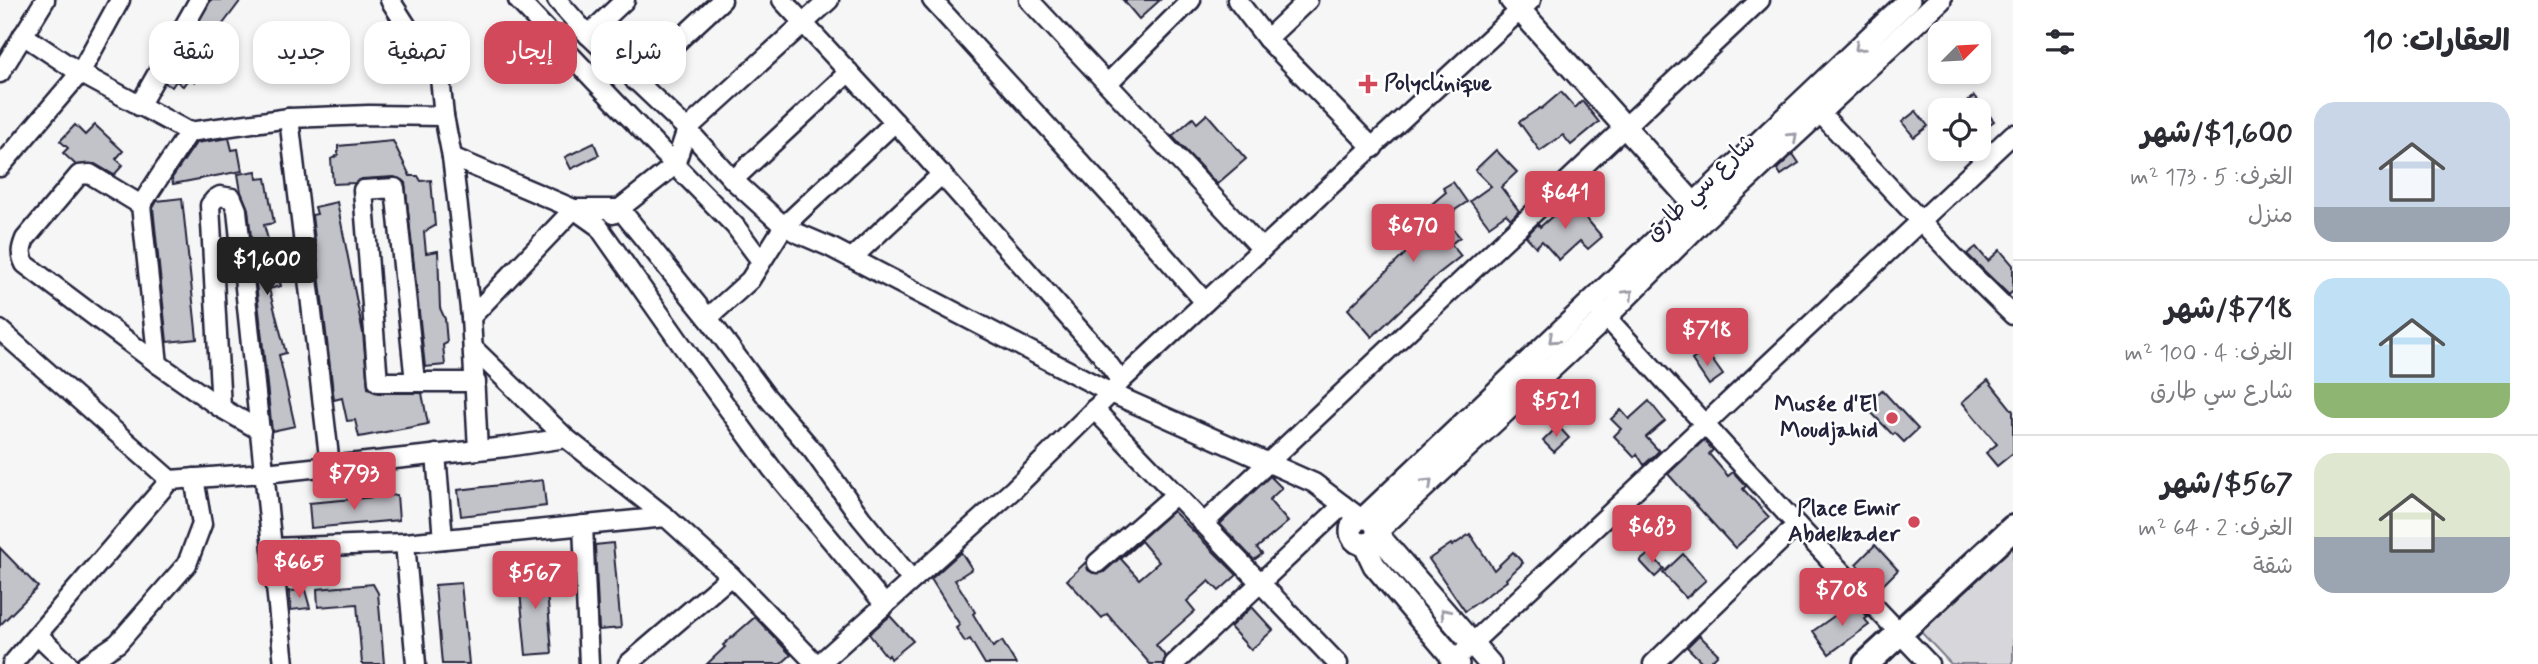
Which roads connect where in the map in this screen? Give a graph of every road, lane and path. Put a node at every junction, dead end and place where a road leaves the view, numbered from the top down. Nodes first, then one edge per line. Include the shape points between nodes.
1 (45, 0) edge
2 (120, 0) edge
3 (199, 0) edge
4 (390, 0) edge
5 (518, 0) edge
6 (557, 0) edge
7 (625, 0) edge
8 (722, 0) edge
9 (782, 0) edge
10 (829, 0) edge
11 (932, 0) edge
12 (1029, 0) edge
13 (1191, 0) edge
14 (1237, 0) edge
15 (1308, 0) edge
16 (1760, 0) edge
17 (1909, 0) edge
18 (1940, 0) edge
19 (1521, 3) edge
20 (804, 23) junction
21 (686, 34) edge
22 (23, 35) junction
23 (588, 35) junction
24 (591, 38) edge
25 (1267, 39) junction
26 (849, 72) junction
27 (0, 73) edge
28 (80, 73) junction
29 (1108, 83) junction
30 (638, 84) edge
31 (1813, 105) junction
32 (139, 106) junction
33 (444, 116) junction
34 (289, 118) junction
35 (895, 122) junction
36 (1625, 128) junction
37 (687, 129) junction
38 (189, 132) junction
39 (2013, 134) edge
40 (1373, 148) junction
41 (452, 157) junction
42 (675, 164) junction
43 (0, 167) edge
44 (942, 174) junction
45 (733, 180) junction
46 (141, 205) junction
47 (573, 209) junction
48 (620, 209) junction
49 (1699, 211) junction
50 (1921, 220) junction
51 (598, 226) junction
52 (784, 226) junction
53 (1262, 249) junction
54 (852, 258) junction
55 (761, 261) junction
56 (1205, 302) junction
57 (1599, 309) junction
58 (2013, 314) edge
59 (471, 317) junction
60 (708, 318) junction
61 (0, 330) edge
62 (473, 348) junction
63 (158, 365) junction
64 (415, 382) junction
65 (476, 382) junction
66 (1116, 387) junction
67 (221, 408) junction
68 (1094, 409) junction
69 (1706, 424) junction
70 (261, 431) junction
71 (566, 438) junction
72 (478, 450) junction
73 (436, 454) junction
74 (1267, 462) junction
75 (330, 465) junction
76 (265, 473) junction
77 (194, 478) junction
78 (170, 480) junction
79 (1175, 494) junction
80 (666, 517) junction
81 (1203, 524) junction
82 (1364, 525) junction
83 (1797, 525) junction
84 (583, 526) junction
85 (2013, 528) edge
86 (443, 539) junction
87 (405, 543) junction
88 (272, 548) junction
89 (1097, 563) dead end
90 (731, 576) junction
91 (912, 580) junction
92 (1261, 584) junction
93 (885, 605) junction
94 (1900, 632) junction
95 (38, 635) junction
96 (1471, 644) junction
97 (1454, 663) edge
98 (12, 664) edge
99 (68, 664) edge
100 (87, 664) edge
101 (284, 664) edge
102 (416, 664) edge
103 (589, 664) edge
104 (628, 664) edge
105 (817, 664) edge
106 (1174, 664) edge
107 (1338, 664) edge
108 (1490, 664) edge
109 (1653, 664) edge
110 (1866, 664) edge
111 (1928, 664) edge

1 - 22 street
2 - 28 street
3 - 32 street
4 - 33 street via 440,78
5 - 42 street
6 - 23 street
7 - 23 street
8 - 21 street
9 - 20 street
10 - 20 street
11 - 56 street
12 - 29 street
13 - 29 street
14 - 25 street
15 - 25 street
16 - 36 street
17 -> 31 street, شارع سي طارق
18 - 31 street, شارع سي طارق
19 - 36 street
19 - 40 street
20 - 26 street
20 - 37 street
22 - 27 street
22 - 28 street
23 - 24 street
25 - 40 street
26 - 35 street
26 - 45 street
28 - 32 street
28 - 43 street
29 - 53 street
30 - 37 street
31 - 49 street, شارع سي طارق
31 - 50 street
32 - 38 street
33 - 34 street
33 - 41 street
34 - 38 street
34 - 75 street
35 - 44 street
35 - 52 street
36 - 49 street
36 - 74 street
37 - 42 street
37 - 45 street
38 - 46 street
39 - 50 street
40 - 53 street
41 - 47 street
41 - 59 street
42 - 48 street
42 - 55 street via 735,226
44 - 54 street
44 - 66 street via 1101,354
45 - 52 street
46 - 63 street
46 - 63 street via 90,174 79,175 21,248 25,264
47 - 48 street
47 - 51 street
47 - 59 street
48 - 51 street
48 - 60 street
49 - 57 street, شارع سي طارق
50 - 58 street
50 - 69 street
51 - 93 street via 772,469
52 - 54 street
52 - 55 street
53 - 56 street
54 - 66 street
55 - 60 street via 750,280
56 - 66 street
57 - 69 street
57 - 82 street, شارع سي طارق
59 - 62 street
60 - 91 street
61 - 78 street
62 - 65 street
62 - 71 street
63 - 67 street
64 - 64 street via 395,188 363,190 378,382
64 - 65 street
65 - 72 street
66 - 68 street
66 - 74 street
67 - 70 street
67 - 70 street via 210,205 226,196 237,210
68 - 79 street
68 - 91 street via 1014,489
69 - 83 street
69 - 96 street
70 - 76 street
71 - 72 street
71 - 80 street
72 - 73 street
73 - 75 street
73 - 86 street
74 - 81 street
74 - 82 street via 1314,483
75 - 76 street
76 - 77 street
76 - 88 street
77 - 78 street
77 - 100 street via 202,524 187,564 118,643
78 - 95 street
79 - 81 street
79 - 89 street
80 - 84 street
80 - 90 street
81 - 92 street
82 - 92 street
96 -> 82 street
82 - 97 street via 1374,565
83 - 94 street
83 - 109 street
84 - 86 street
84 - 103 street
85 - 94 main road
86 - 87 street
87 - 88 street
87 - 102 street
88 - 101 street
90 - 104 street
90 - 105 street
91 - 93 street
92 - 106 street
92 - 107 street
93 - 105 street
94 - 110 main road
94 - 111 street
95 - 98 street
95 - 99 street
96 - 97 street
96 - 108 street

